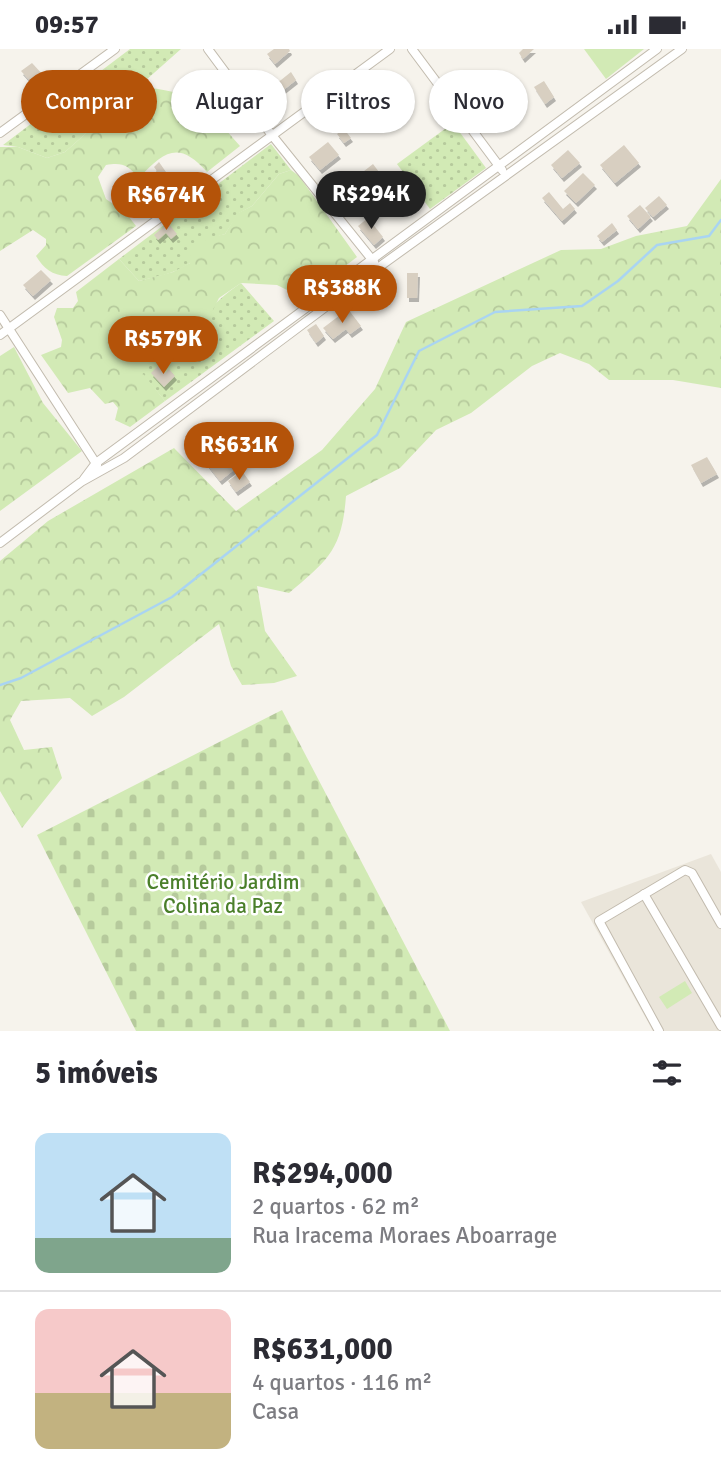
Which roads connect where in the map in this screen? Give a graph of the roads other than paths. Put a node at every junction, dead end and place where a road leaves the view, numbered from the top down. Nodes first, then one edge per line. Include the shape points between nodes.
1 (115, 49) edge
2 (208, 49) edge
3 (390, 49) edge
4 (412, 49) edge
5 (657, 49) edge
6 (682, 49) edge
7 (0, 133) edge
8 (271, 134) junction
9 (499, 167) junction
10 (505, 176) junction
11 (371, 257) junction
12 (379, 267) junction
13 (0, 315) edge
14 (10, 328) junction
15 (0, 335) edge
16 (96, 463) junction
17 (103, 472) junction
18 (82, 482) junction
19 (0, 543) edge
20 (644, 894) junction
21 (721, 924) edge
22 (721, 1026) edge
23 (659, 1031) edge

1 - 7 street
2 - 8 street
3 - 8 street
4 - 9 street
5 - 9 street
6 - 10 street
8 - 11 street
8 - 14 street
9 - 10 street
9 - 11 street
10 - 12 street
11 - 12 street
11 - 16 street
12 - 17 street
13 - 14 street
14 - 15 street
14 - 16 street
16 - 17 street
16 - 18 street
17 - 18 street
18 - 19 street
20 - 21 street via 685,870 692,873
20 - 22 street
20 - 23 street via 599,921

